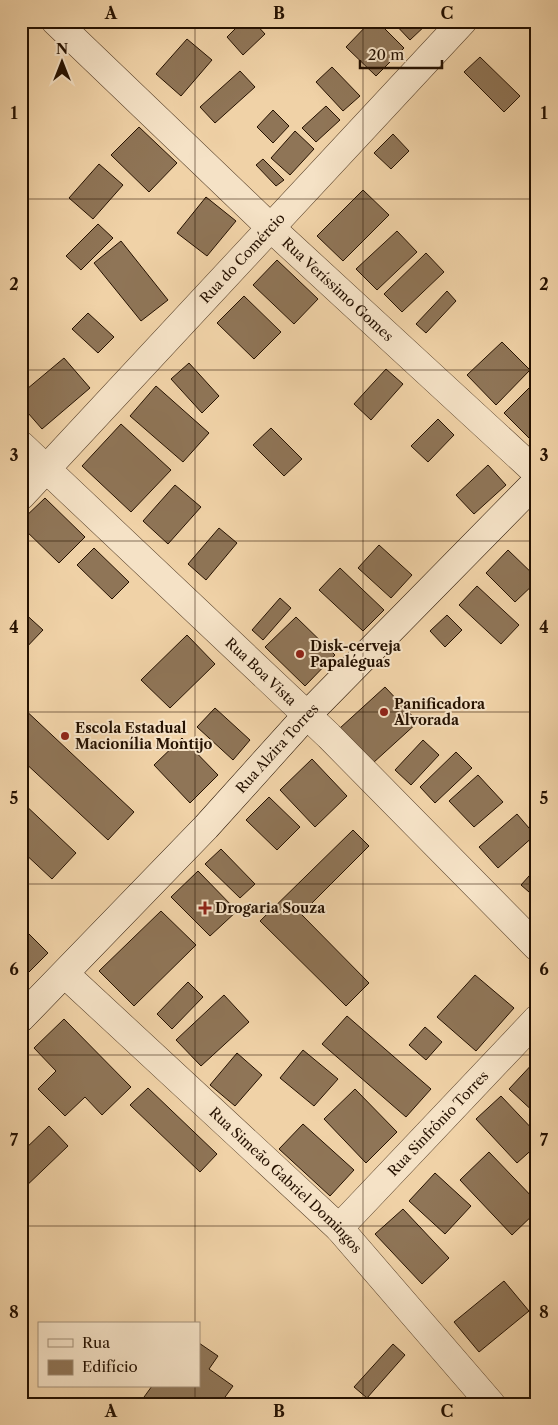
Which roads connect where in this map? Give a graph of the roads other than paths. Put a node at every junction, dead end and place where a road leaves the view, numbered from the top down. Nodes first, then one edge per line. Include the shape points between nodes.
1 (55, 21) edge
2 (463, 21) edge
3 (271, 228) junction
4 (21, 445) edge
5 (46, 470) junction
6 (537, 473) edge
7 (537, 481) edge
8 (21, 496) edge
9 (306, 716) junction
10 (537, 947) edge
11 (65, 974) junction
12 (21, 1018) edge
13 (537, 1019) edge
14 (339, 1228) junction
15 (491, 1404) edge

1 - 3 street, Rua Veríssimo Gomes
2 - 3 street, Rua do Comércio
3 - 5 street, Rua do Comércio
3 - 6 street, Rua Veríssimo Gomes
4 - 5 street, Rua Boa Vista
5 - 8 street, Rua do Comércio
5 - 9 street, Rua Boa Vista
7 - 9 street, Rua Alzira Torres
9 - 10 street, Rua Boa Vista
9 - 11 street, Rua Alzira Torres via 206,827
11 - 12 street, Rua Alzira Torres
11 - 14 street, Rua Simeão Gabriel Domingos
13 - 14 street, Rua Sinfrônio Torres
14 - 15 street, Rua Simeão Gabriel Domingos

